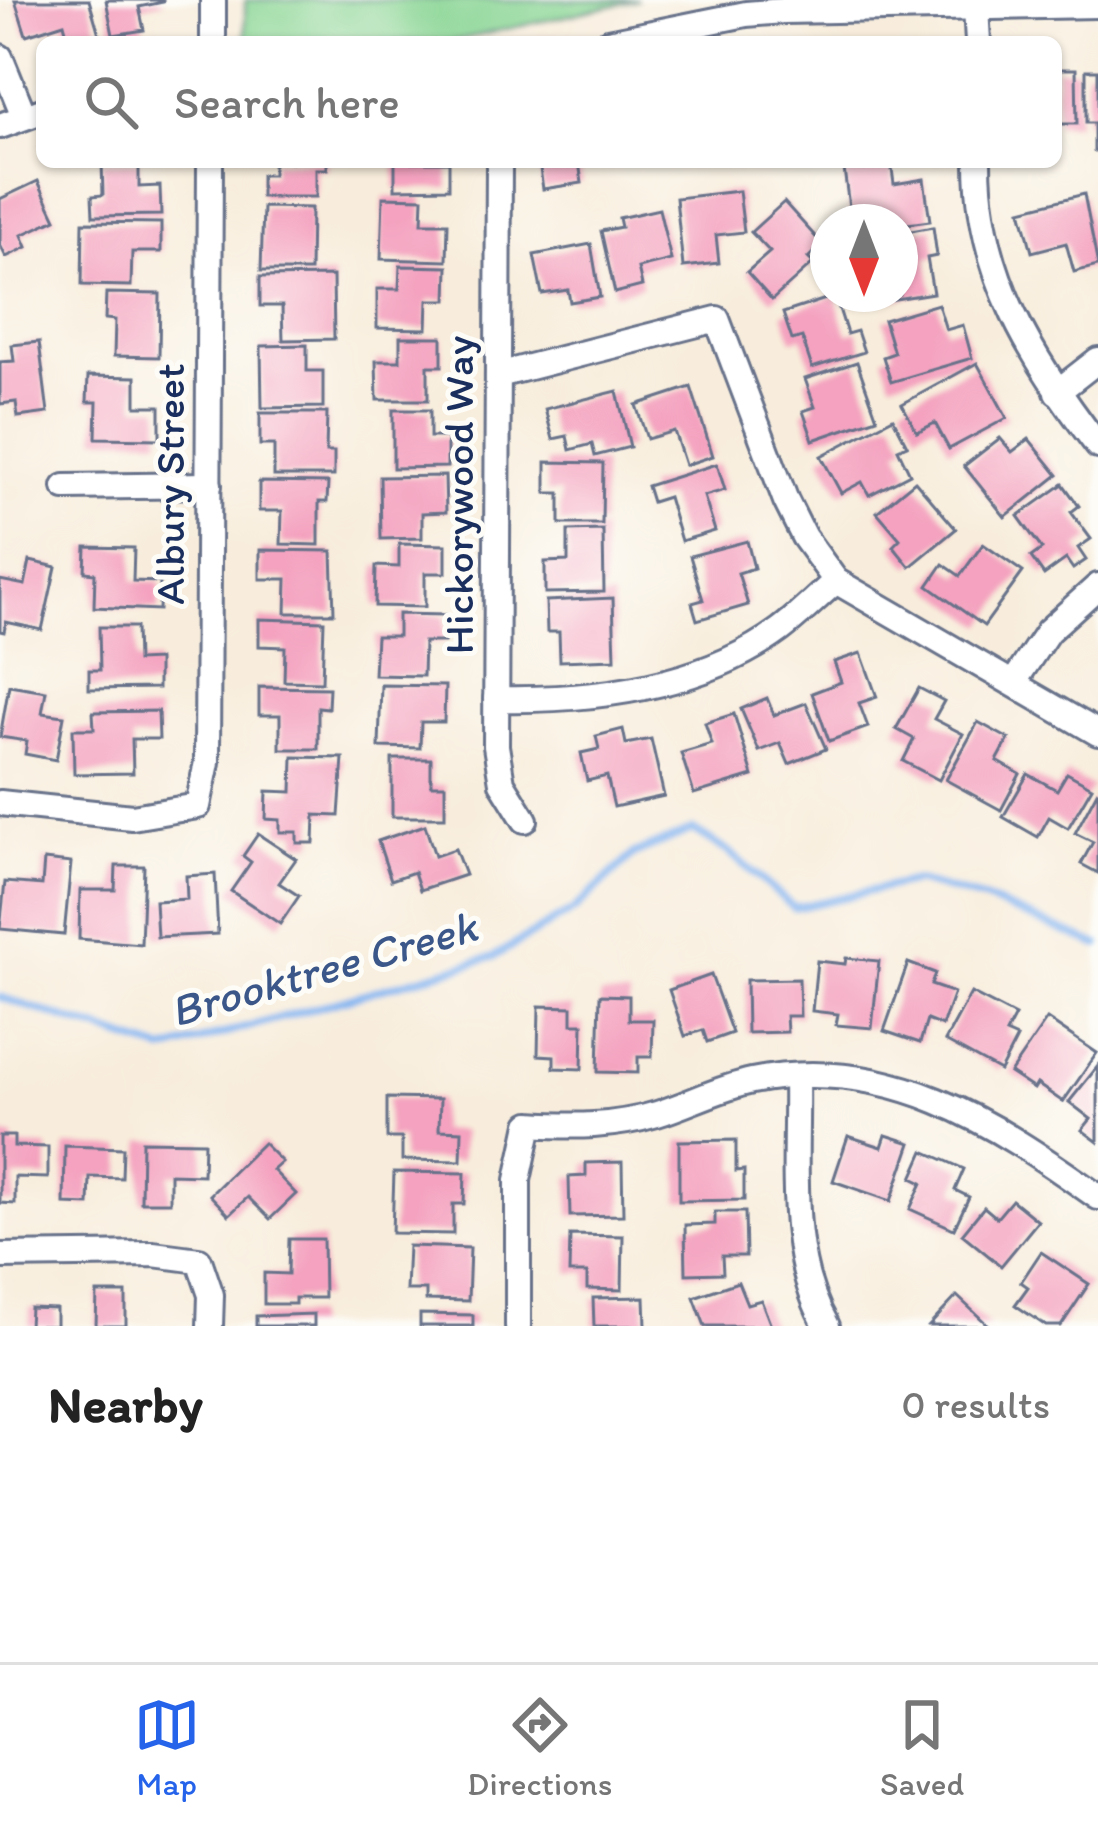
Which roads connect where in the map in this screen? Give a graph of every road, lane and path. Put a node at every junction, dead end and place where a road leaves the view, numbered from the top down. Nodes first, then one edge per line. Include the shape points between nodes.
1 (213, 0) edge
2 (1098, 5) edge
3 (976, 7) junction
4 (213, 36) edge
5 (638, 36) edge
6 (978, 36) edge
7 (0, 57) edge
8 (22, 118) edge
9 (210, 168) edge
10 (499, 168) edge
11 (978, 168) edge
12 (1098, 360) edge
13 (498, 375) junction
14 (1057, 392) junction
15 (1098, 446) edge
16 (208, 485) junction
17 (65, 487) dead end
18 (836, 580) junction
19 (1098, 586) edge
20 (1014, 682) junction
21 (496, 699) junction
22 (1098, 733) edge
23 (0, 803) edge
24 (525, 820) dead end
25 (796, 1078) junction
26 (1098, 1197) edge
27 (0, 1256) edge
28 (210, 1326) edge
29 (518, 1326) edge
30 (827, 1326) edge

1 - 4 street
2 - 3 street
3 - 5 street via 746,14
3 - 6 street
7 - 8 street
9 - 16 street, Albury Street
10 - 13 street, Hickorywood Way
11 - 14 street via 997,280
12 - 14 street
13 - 18 street via 717,319 785,501
13 - 21 street, Hickorywood Way
14 - 15 street
16 - 17 street
16 - 23 street, Albury Street via 207,762 198,806 132,817
18 - 20 street
18 - 21 street via 778,632 671,680 595,697
19 - 20 street via 1048,631
20 - 22 street
21 - 24 street, Hickorywood Way via 497,765
25 - 26 street via 848,1078 935,1097 1017,1139
25 - 29 street via 753,1081 624,1123 530,1124 518,1180
25 - 30 street via 802,1265
27 - 28 street via 199,1260 211,1294

